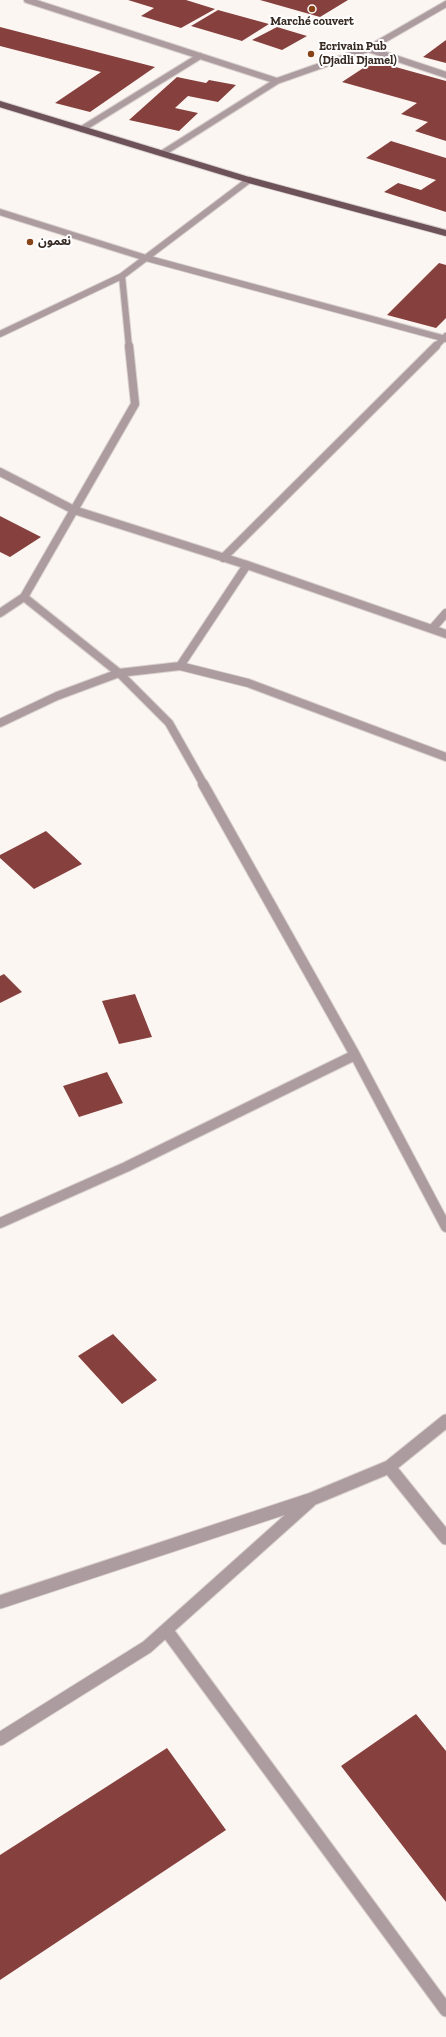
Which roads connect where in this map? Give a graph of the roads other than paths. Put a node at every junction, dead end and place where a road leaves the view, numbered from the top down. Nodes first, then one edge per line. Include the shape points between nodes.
1 (27, 0) edge
2 (446, 4) edge
3 (368, 49) junction
4 (200, 56) junction
5 (446, 75) edge
6 (277, 81) junction
7 (0, 104) edge
8 (82, 129) junction
9 (163, 153) junction
10 (249, 180) junction
11 (2, 214) edge
12 (446, 233) edge
13 (146, 258) junction
14 (122, 276) junction
15 (0, 334) edge
16 (445, 337) edge
17 (0, 472) edge
18 (74, 510) junction
19 (223, 558) junction
20 (247, 566) junction
21 (24, 597) junction
22 (446, 613) edge
23 (0, 614) edge
24 (432, 629) junction
25 (446, 634) edge
26 (180, 666) junction
27 (119, 673) junction
28 (0, 723) edge
29 (446, 757) edge
30 (355, 1055) junction
31 (0, 1222) edge
32 (446, 1227) edge
33 (446, 1421) edge
34 (389, 1467) junction
35 (312, 1499) junction
36 (446, 1538) edge
37 (0, 1602) edge
38 (167, 1631) junction
39 (0, 1739) edge
40 (446, 2010) edge

1 - 4 street
2 - 3 street
3 - 5 street
3 - 6 street
4 - 6 street
4 - 8 street
6 - 9 street
7 - 8 main road
8 - 9 main road
9 - 10 main road
10 - 12 main road
10 - 13 street
11 - 13 street
13 - 14 street
13 - 16 street
14 - 15 street
14 - 18 street via 134,404
16 - 19 street
17 - 18 street
18 - 19 street
18 - 21 street
19 - 20 street
20 - 24 street
20 - 26 street
21 - 23 street
21 - 27 street
22 - 24 street
24 - 25 street
26 - 27 street
26 - 29 street via 248,683
27 - 28 street via 57,696
27 - 30 street via 169,723
30 - 31 street via 126,1167
30 - 32 street
33 - 34 street
34 - 35 street
34 - 36 street
35 - 37 street
35 - 38 street
38 - 39 street via 147,1647
38 - 40 street

